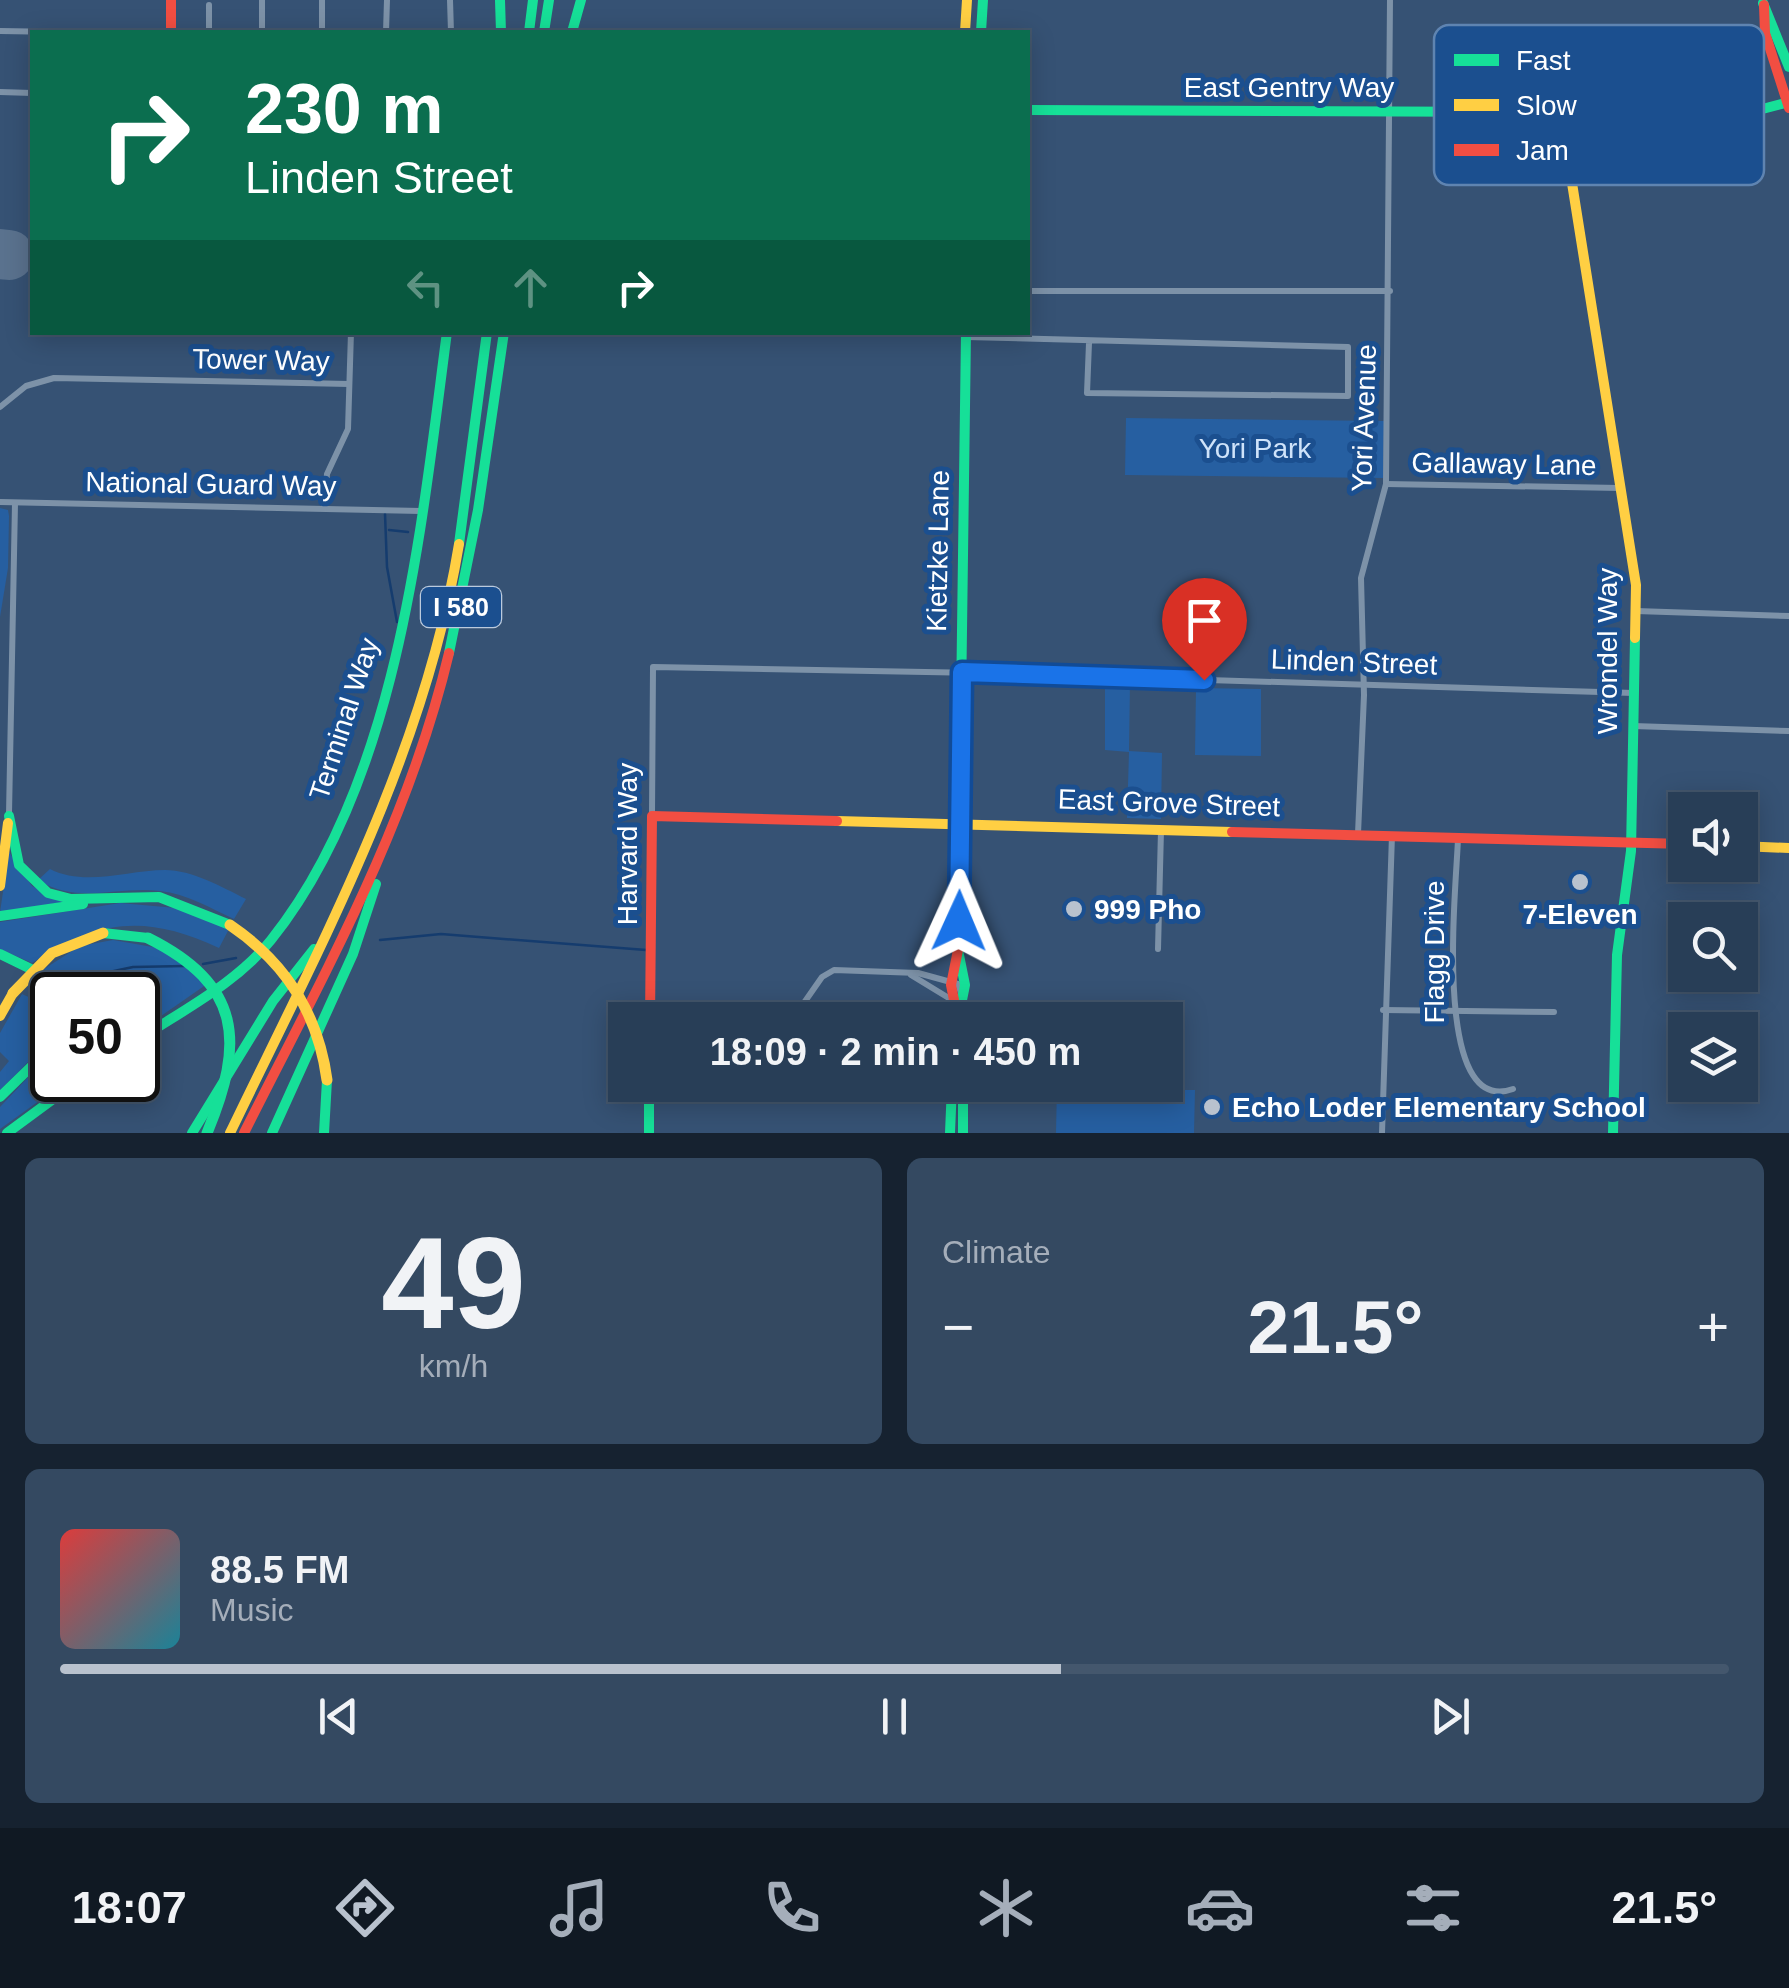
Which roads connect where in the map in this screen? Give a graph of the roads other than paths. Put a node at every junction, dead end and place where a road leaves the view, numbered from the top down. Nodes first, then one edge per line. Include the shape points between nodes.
1 (171, 0) edge
2 (262, 0) edge
3 (322, 0) edge
4 (387, 0) edge
5 (450, 0) edge
6 (500, 0) edge
7 (533, 0) edge
8 (549, 0) edge
9 (581, 0) edge
10 (967, 0) edge
11 (983, 0) edge
12 (1390, 0) edge
13 (1763, 3) edge
14 (209, 4) dead end
15 (171, 30) edge
16 (209, 30) edge
17 (262, 30) edge
18 (322, 30) edge
19 (386, 30) edge
20 (451, 30) edge
21 (501, 30) edge
22 (529, 30) edge
23 (544, 30) edge
24 (573, 30) edge
25 (966, 30) edge
26 (981, 30) edge
27 (0, 31) edge
28 (30, 31) edge
29 (1789, 67) edge
30 (0, 92) edge
31 (30, 93) edge
32 (1788, 104) edge
33 (1030, 110) edge
34 (1389, 112) junction
35 (1434, 113) edge
36 (1573, 185) edge
37 (1030, 291) edge
38 (1390, 291) junction
39 (351, 335) edge
40 (447, 335) edge
41 (487, 335) edge
42 (504, 335) edge
43 (966, 335) edge
44 (1089, 342) junction
45 (349, 384) junction
46 (0, 407) edge
47 (1386, 484) junction
48 (1622, 488) junction
49 (0, 502) edge
50 (15, 502) junction
51 (324, 508) junction
52 (421, 511) junction
53 (1636, 611) junction
54 (1789, 616) edge
55 (653, 668) joint
56 (962, 672) junction
57 (1363, 685) junction
58 (1634, 694) junction
59 (1633, 726) junction
60 (1789, 730) edge
61 (9, 816) junction
62 (652, 816) junction
63 (961, 822) junction
64 (1161, 827) junction
65 (1358, 834) junction
66 (1392, 835) junction
67 (1458, 837) junction
68 (1631, 842) junction
69 (1668, 843) edge
70 (1758, 847) edge
71 (1789, 848) edge
72 (385, 851) junction
73 (0, 886) edge
74 (136, 896) junction
75 (0, 916) edge
76 (320, 943) junction
77 (1158, 949) dead end
78 (958, 950) junction
79 (0, 954) edge
80 (34, 972) edge
81 (911, 975) junction
82 (953, 980) junction
83 (958, 1001) junction
84 (650, 1002) edge
85 (805, 1002) edge
86 (1383, 1010) junction
87 (1455, 1011) junction
88 (1554, 1012) dead end
89 (0, 1016) edge
90 (160, 1026) edge
91 (30, 1068) edge
92 (1513, 1089) dead end
93 (0, 1097) edge
94 (49, 1102) edge
95 (649, 1102) edge
96 (951, 1102) edge
97 (963, 1102) edge
98 (7, 1133) edge
99 (192, 1133) edge
100 (206, 1133) edge
101 (230, 1133) edge
102 (244, 1133) edge
103 (272, 1133) edge
104 (324, 1133) edge
105 (649, 1133) edge
106 (951, 1133) edge
107 (963, 1133) edge
108 (1382, 1133) edge
109 (1614, 1133) edge

1 - 15 main road
2 - 17 street
3 - 18 street
4 - 19 street
5 - 20 street
6 - 21 main road
7 - 22 main road
8 - 23 main road
9 - 24 main road
10 - 25 main road
11 - 26 main road
12 - 34 street, Yori Avenue
13 - 29 main road
13 - 32 main road via 1765,34
14 - 16 street
27 - 28 street
30 - 31 street
33 - 34 main road, East Gentry Way
34 - 35 main road, East Gentry Way
34 - 38 street, Yori Avenue
36 - 48 main road, Wrondel Way
37 - 38 street
38 - 47 street, Yori Avenue
39 - 45 street
40 - 52 main road, Terminal Way
41 - 76 main road, I 580 via 457,543 430,674 377,822
42 - 72 main road, I 580 via 458,619 422,752
43 - 44 street
43 - 56 main road, Kietzke Lane
44 - 44 street via 1348,348 1348,396 1087,393
45 - 46 street, Tower Way via 54,378 26,386
45 - 51 street via 348,429 327,474
47 - 48 street, Gallaway Lane
47 - 57 street, Yori Avenue via 1360,578
48 - 53 main road, Wrondel Way
49 - 50 street, National Guard Way
50 - 51 street, National Guard Way
50 - 61 street
51 - 52 street, National Guard Way
52 - 90 main road, Terminal Way via 385,684 351,788 313,874 257,955
53 - 54 street
53 - 58 main road, Wrondel Way
55 - 56 street, Linden Street
55 - 62 street, Harvard Way
56 - 57 street, Linden Street
56 - 63 main road, Kietzke Lane
57 - 58 street, Linden Street
57 - 65 street, Yori Avenue
58 - 59 main road, Wrondel Way
59 - 60 street
59 - 68 main road, Wrondel Way
61 - 73 main road
61 - 74 main road via 16,858 41,888 71,898
62 - 63 main road, East Grove Street
62 - 84 main road, Harvard Way
63 - 64 main road, East Grove Street
63 - 78 main road, Kietzke Lane
64 - 65 main road, East Grove Street
64 - 77 street
65 - 66 main road, East Grove Street
66 - 67 main road, East Grove Street
66 - 86 street
67 - 68 main road, East Grove Street
67 - 87 street, Flagg Drive
68 - 69 main road, East Grove Street
68 - 109 main road, Wrondel Way via 1617,954
70 - 71 main road
72 - 102 main road, I 580
72 - 103 main road via 353,954
74 - 75 main road
74 - 104 main road, bridge via 179,902 230,925 294,983 314,1022 328,1080
76 - 99 main road via 297,966
76 - 101 main road, I 580
78 - 82 main road, Kietzke Lane
78 - 83 main road, Kietzke Lane via 964,962
79 - 80 main road
81 - 82 street
81 - 83 street
81 - 85 street via 834,970
82 - 83 main road, Kietzke Lane
86 - 87 street
86 - 108 street
87 - 88 street
87 - 92 street, Flagg Drive via 1471,1076 1490,1091
89 - 100 main road, bridge via 44,956 73,940 104,933 148,938 178,951 202,972 229,1018 234,1044 230,1078
91 - 93 main road
94 - 98 main road
95 - 105 main road
96 - 106 main road
97 - 107 main road

